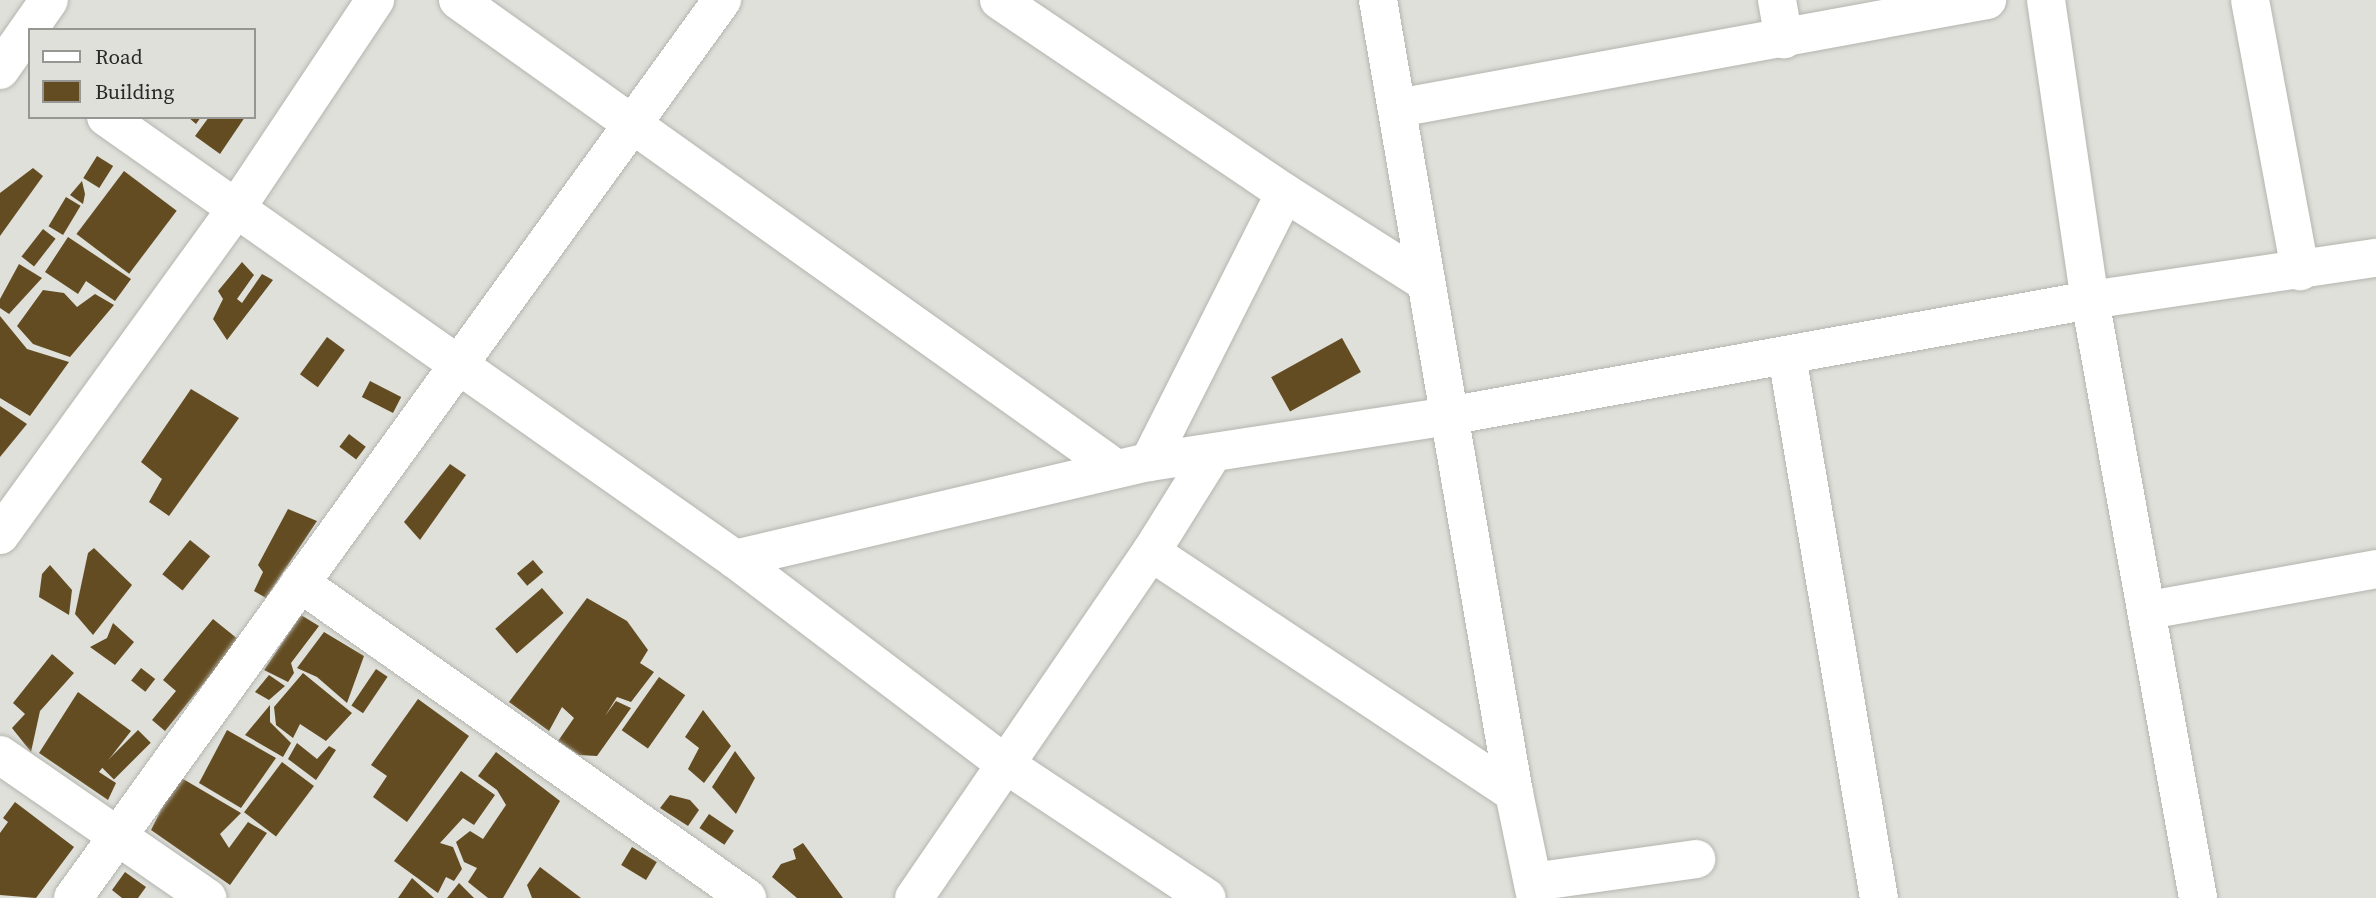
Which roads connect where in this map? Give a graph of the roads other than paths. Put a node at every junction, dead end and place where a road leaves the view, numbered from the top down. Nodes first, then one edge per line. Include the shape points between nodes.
1 (49, 0) edge
2 (375, 0) edge
3 (458, 0) edge
4 (722, 0) edge
5 (999, 0) edge
6 (1378, 0) edge
7 (1777, 0) edge
8 (1987, 0) edge
9 (2046, 0) edge
10 (2250, 0) edge
11 (30, 28) edge
12 (28, 31) edge
13 (1784, 39) junction
14 (10, 58) edge
15 (1398, 108) junction
16 (109, 119) edge
17 (637, 124) junction
18 (1285, 193) junction
19 (237, 207) junction
20 (2376, 258) edge
21 (2300, 271) junction
22 (1425, 282) junction
23 (2090, 300) junction
24 (1787, 356) junction
25 (461, 366) junction
26 (1448, 416) junction
27 (1211, 456) junction
28 (1132, 465) junction
29 (0, 535) edge
30 (1151, 552) junction
31 (735, 559) junction
32 (2376, 569) edge
33 (300, 583) junction
34 (2149, 610) junction
35 (0, 755) edge
36 (1004, 764) junction
37 (1514, 793) junction
38 (118, 835) junction
39 (1696, 859) dead end
40 (1535, 890) edge
41 (73, 898) edge
42 (206, 898) edge
43 (747, 898) edge
44 (914, 898) edge
45 (1207, 898) edge
46 (1879, 898) edge
47 (2198, 898) edge

1 - 11 street
2 - 19 street
3 - 17 street
4 - 17 street
5 - 18 street
6 - 15 street
7 - 13 street
8 - 13 street
9 - 23 street
10 - 21 street
12 - 14 street
13 - 15 street
15 - 22 street
16 - 19 street
17 - 25 street
17 - 28 street
18 - 22 street
18 - 28 street
19 - 25 street
19 - 29 street
20 - 21 street
21 - 23 street
22 - 26 street
23 - 24 street
23 - 34 street
24 - 26 street
24 - 46 street
25 - 31 street
25 - 33 street
26 - 27 street
26 - 37 street
27 - 28 street
27 - 30 street
28 - 31 street
30 - 36 street
30 - 37 street
31 - 36 street
32 - 34 street
33 - 38 street
33 - 43 street
34 - 47 street
35 - 38 street
36 - 44 street
36 - 45 street
37 - 40 street
38 - 41 street
38 - 42 street
39 - 40 street

